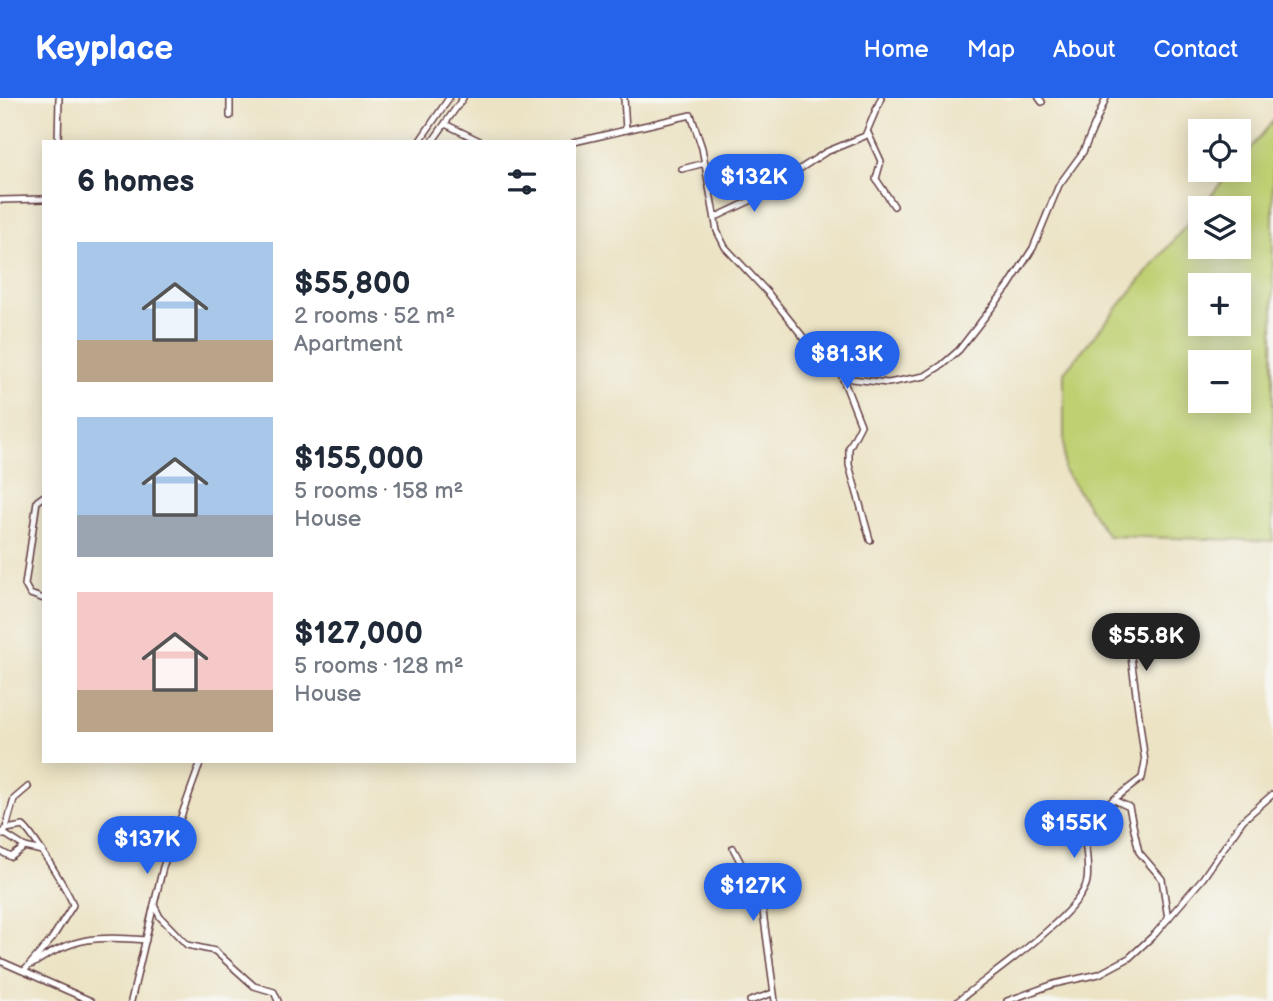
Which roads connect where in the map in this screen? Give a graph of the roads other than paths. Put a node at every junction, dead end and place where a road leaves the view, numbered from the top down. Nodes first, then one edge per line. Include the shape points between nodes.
1 (59, 98) edge
2 (230, 98) edge
3 (449, 98) edge
4 (463, 98) edge
5 (624, 98) edge
6 (881, 98) edge
7 (1106, 98) edge
8 (230, 116) dead end
9 (445, 124) junction
10 (626, 130) junction
11 (868, 133) junction
12 (58, 140) edge
13 (420, 140) edge
14 (433, 140) edge
15 (478, 140) edge
16 (576, 142) edge
17 (705, 163) junction
18 (682, 170) dead end
19 (42, 199) edge
20 (0, 200) edge
21 (894, 206) dead end
22 (716, 217) junction
23 (841, 374) junction
24 (42, 497) edge
25 (870, 540) dead end
26 (42, 598) edge
27 (1129, 649) dead end
28 (200, 763) edge
29 (28, 787) dead end
30 (1273, 794) edge
31 (1114, 800) junction
32 (3, 832) edge
33 (25, 847) junction
34 (733, 848) dead end
35 (0, 851) edge
36 (43, 851) junction
37 (154, 905) junction
38 (1168, 919) junction
39 (146, 940) junction
40 (0, 961) edge
41 (25, 970) junction
42 (773, 993) junction
43 (91, 1001) edge
44 (131, 1001) edge
45 (278, 1001) edge
46 (750, 1001) edge
47 (775, 1001) edge
48 (958, 1001) edge
49 (1007, 1001) edge

1 - 12 street
2 - 8 street
3 - 13 street
4 - 9 street
5 - 10 street
6 - 11 street
7 - 23 street via 1083,152 1051,200 1023,268 959,350 925,376 910,381 863,381
9 - 14 street
9 - 15 street
10 - 16 street
10 - 17 street via 691,115
11 - 21 street via 880,161 876,179
11 - 22 street via 826,152 752,201
17 - 18 street
17 - 22 street
19 - 20 street
22 - 23 street via 725,247 816,353
23 - 25 street via 861,425 849,448 849,465
24 - 26 street via 37,501 25,585 30,594
27 - 31 street via 1145,769 1142,778
28 - 37 street via 163,866
29 - 32 street via 14,799
30 - 38 street via 1243,820
31 - 38 street via 1129,807 1139,852 1162,879
31 - 48 street via 1084,822 1088,866 1080,897 1011,962
32 - 33 street
32 - 36 street via 27,828
33 - 35 street via 10,857
33 - 36 street
34 - 42 street via 745,871 758,874
36 - 41 street via 73,905
37 - 39 street
37 - 45 street via 187,945 215,951 254,986 274,992
38 - 49 street via 1129,958 1109,970
39 - 41 street via 88,938 66,945
39 - 44 street
40 - 41 street
41 - 43 street
42 - 46 street
42 - 47 street

